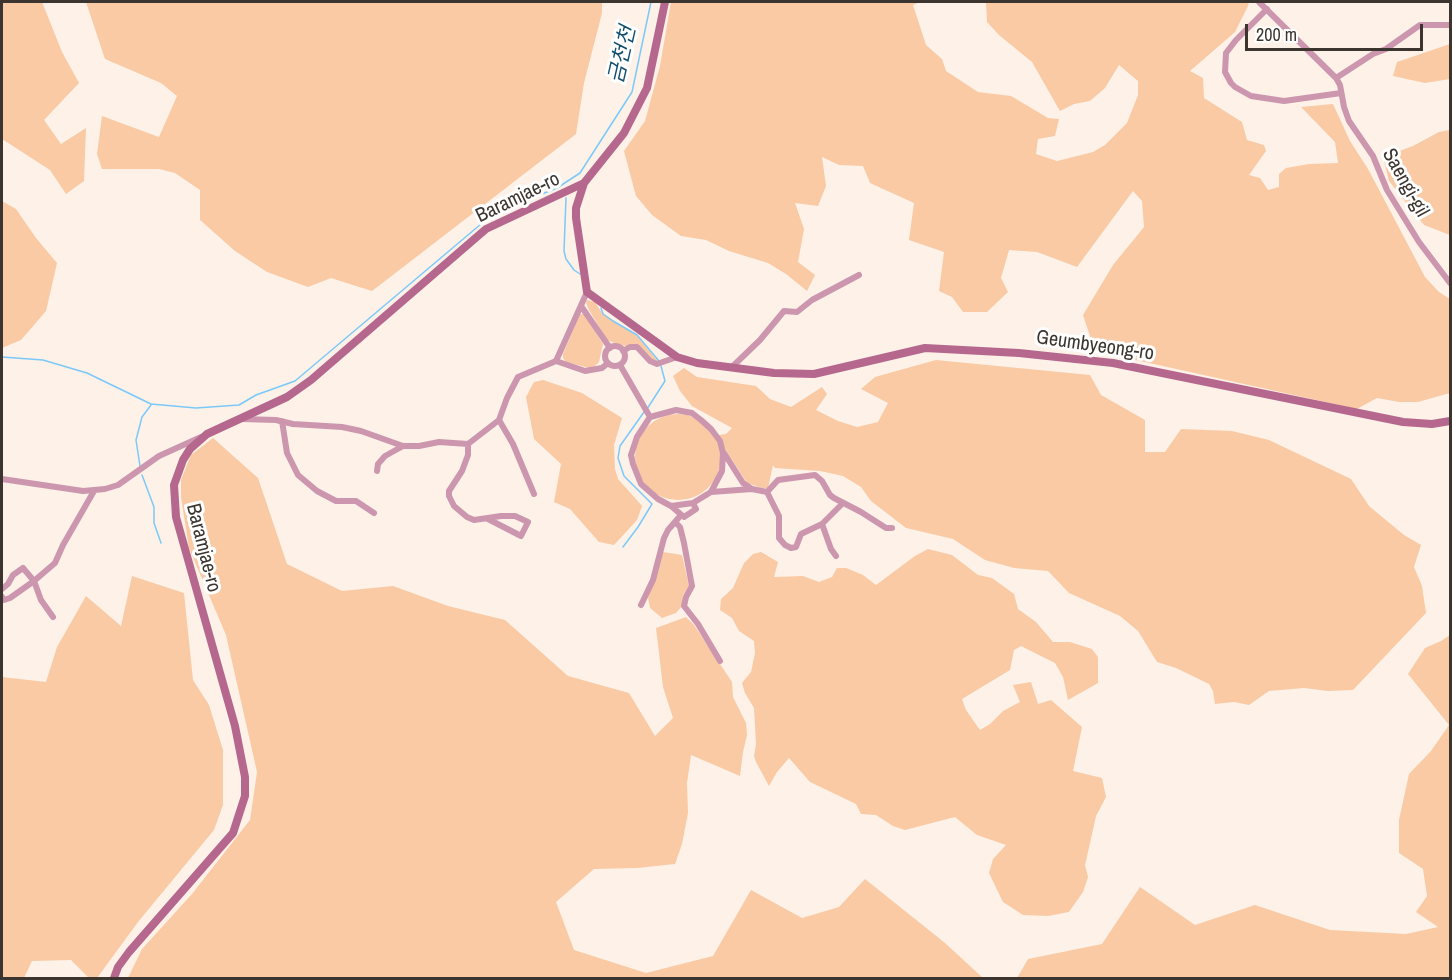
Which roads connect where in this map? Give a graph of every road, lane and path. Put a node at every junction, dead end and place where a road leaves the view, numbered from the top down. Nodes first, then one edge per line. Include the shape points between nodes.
1 (665, 2) edge
2 (1259, 2) edge
3 (1267, 9) junction
4 (1450, 25) edge
5 (1336, 78) junction
6 (1341, 93) junction
7 (584, 183) junction
8 (859, 275) dead end
9 (1450, 283) edge
10 (587, 289) junction
11 (581, 306) junction
12 (610, 348) junction
13 (623, 351) junction
14 (676, 357) junction
15 (556, 361) junction
16 (608, 363) junction
17 (620, 365) junction
18 (732, 367) junction
19 (649, 415) junction
20 (239, 419) junction
21 (499, 420) junction
22 (282, 421) junction
23 (1450, 421) edge
24 (207, 434) junction
25 (468, 444) junction
26 (403, 446) junction
27 (723, 453) junction
28 (377, 471) dead end
29 (2, 479) edge
30 (752, 489) junction
31 (94, 491) junction
32 (711, 492) junction
33 (767, 492) junction
34 (534, 494) dead end
35 (693, 503) junction
36 (843, 504) junction
37 (671, 507) junction
38 (374, 513) dead end
39 (681, 515) junction
40 (488, 519) junction
41 (675, 522) junction
42 (822, 524) junction
43 (892, 528) dead end
44 (836, 556) dead end
45 (34, 581) junction
46 (2, 589) edge
47 (2, 597) edge
48 (641, 605) dead end
49 (53, 617) dead end
50 (720, 661) dead end
51 (114, 978) edge

1 - 7 street via 647,88 624,133
2 - 3 street, Saengi-gil
3 - 5 street, Saengi-gil
3 - 6 street via 1226,54 1225,72 1231,83 1251,96 1284,101
4 - 5 street via 1420,25
5 - 6 street, Saengi-gil
6 - 9 street, Saengi-gil via 1349,121 1373,156 1387,190
7 - 10 street via 576,218
7 - 20 street, Baramjae-ro via 486,229 311,380 287,397
8 - 18 street via 797,312 782,313
10 - 11 street
10 - 14 street, Geumbyeong-ro
11 - 12 street
11 - 15 street
12 - 13 street
12 - 16 street via 605,355
13 - 14 street via 637,347 650,361 660,363
13 - 17 street via 625,357
14 - 18 street, Geumbyeong-ro
15 - 16 street via 585,371
15 - 21 street via 518,377
16 - 17 street
17 - 19 street
18 - 23 street, Geumbyeong-ro via 814,374 925,348 1019,353 1113,363 1403,422
19 - 27 street via 676,410 692,413 711,429
19 - 37 street via 633,447 633,464 641,484
20 - 22 street
20 - 24 street, Baramjae-ro
21 - 25 street
21 - 34 street
22 - 26 street via 362,431
22 - 38 street via 287,453 298,475 336,501 356,501
24 - 31 street via 159,456 118,485
24 - 51 street, Baramjae-ro via 183,460 174,485 174,506 236,726 245,796 233,833 129,952
25 - 26 street
25 - 40 street via 462,471 449,496 467,517
26 - 28 street via 385,456
27 - 30 street via 743,483
27 - 32 street via 722,471
29 - 31 street
30 - 32 street
30 - 33 street
31 - 45 street via 55,563
32 - 35 street
33 - 36 street via 778,480 815,475 830,495
33 - 42 street via 779,516 779,538 785,545 796,547 801,534
35 - 37 street
35 - 39 street via 696,509 689,516
36 - 42 street
36 - 43 street
37 - 39 street
39 - 41 street
40 - 40 street via 521,536 528,522 515,516
41 - 48 street via 664,538 653,580
41 - 50 street via 680,527 692,586 684,606
42 - 44 street
45 - 46 street via 23,568
45 - 47 street via 4,600
45 - 49 street

